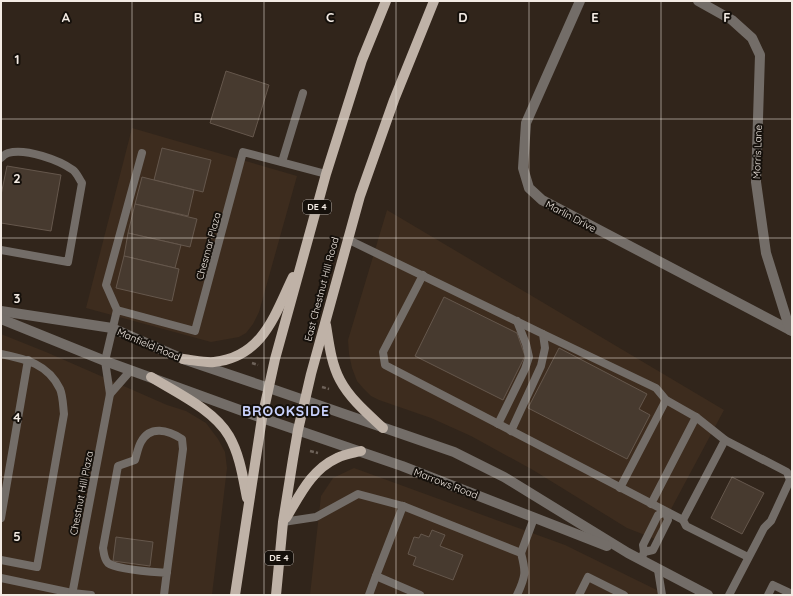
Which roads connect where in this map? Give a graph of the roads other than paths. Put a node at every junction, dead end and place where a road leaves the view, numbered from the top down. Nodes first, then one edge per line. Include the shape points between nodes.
1 (386, 1) edge
2 (434, 1) edge
3 (580, 1) edge
4 (698, 1) edge
5 (303, 93) dead end
6 (142, 153) dead end
7 (1, 158) edge
8 (282, 162) junction
9 (326, 174) junction
10 (347, 239) junction
11 (1, 250) edge
12 (304, 255) junction
13 (423, 276) junction
14 (117, 310) junction
15 (1, 311) edge
16 (1, 319) edge
17 (325, 322) junction
18 (518, 322) junction
19 (112, 328) junction
20 (791, 331) edge
21 (543, 334) junction
22 (1, 354) edge
23 (184, 359) junction
24 (28, 360) junction
25 (105, 361) junction
26 (131, 370) junction
27 (151, 377) junction
28 (269, 388) junction
29 (110, 394) junction
30 (666, 400) junction
31 (305, 401) junction
32 (696, 417) junction
33 (262, 418) junction
34 (498, 424) junction
35 (383, 428) junction
36 (298, 430) junction
37 (511, 430) junction
38 (725, 440) junction
39 (361, 451) junction
40 (620, 488) junction
41 (249, 504) junction
42 (651, 504) junction
43 (403, 506) junction
44 (666, 512) junction
45 (1, 518) edge
46 (534, 518) junction
47 (683, 520) junction
48 (283, 522) junction
49 (521, 553) junction
50 (628, 554) junction
51 (643, 556) junction
52 (748, 557) junction
53 (1, 560) edge
54 (658, 570) junction
55 (167, 573) junction
56 (376, 576) junction
57 (1, 578) edge
58 (72, 594) edge
59 (792, 594) edge
60 (91, 595) edge
61 (164, 595) edge
62 (235, 595) edge
63 (276, 595) edge
64 (369, 595) edge
65 (420, 595) edge
66 (517, 595) edge
67 (579, 595) edge
68 (624, 595) edge
69 (662, 595) edge
70 (708, 595) edge
71 (729, 595) edge
72 (768, 595) edge

1 - 9 main road, DE 4 via 362,60
2 - 10 main road, East Chestnut Hill Road / DE 4 via 394,100
3 - 20 street, Marlin Drive via 526,123 523,168 529,188 542,200
4 - 20 street, Morris Lane via 732,20 752,38 760,55 756,182 766,253
5 - 8 lane
6 - 14 lane via 106,285
7 - 11 lane via 6,153 14,152 45,156 75,172 82,183 68,262
8 - 9 lane, Chesmar Plaza
8 - 14 lane, Chesmar Plaza via 243,152 195,331
9 - 12 main road, DE 4
10 - 13 lane
10 - 17 main road, East Chestnut Hill Road / DE 4
12 - 23 main road via 273,320 257,342 233,357 213,362
12 - 28 main road, DE 4
13 - 18 lane
13 - 34 lane via 383,352 385,365
14 - 19 lane
15 - 19 street, Manfield Road
16 - 25 street
17 - 31 main road, East Chestnut Hill Road / DE 4
17 - 35 main road via 333,361 340,380 352,399
18 - 21 lane
18 - 34 lane via 529,356
19 - 23 street, Manfield Road
19 - 25 lane
21 - 30 lane via 656,388
21 - 37 lane via 545,348 541,366
22 - 24 lane
23 - 28 street, Manfield Road
24 - 45 lane
24 - 53 lane via 48,372 60,390 64,414 36,566
25 - 26 street
25 - 29 lane
26 - 27 street
26 - 29 lane
27 - 33 street
27 - 41 main road via 203,410 218,422 229,436 236,450
28 - 31 street, Manfield Road
28 - 33 main road, DE 4
29 - 58 lane, Chestnut Hill Plaza
30 - 32 lane
30 - 40 lane
31 - 35 street, Marrows Road
31 - 36 main road, East Chestnut Hill Road / DE 4
32 - 38 lane
32 - 42 lane
33 - 36 street, Marrows Road
33 - 41 main road, DE 4
34 - 37 lane
35 - 50 street, Marrows Road via 454,452 504,477
36 - 39 street, Marrows Road
36 - 48 main road, East Chestnut Hill Road / DE 4
37 - 40 lane
38 - 47 lane
38 - 52 lane via 787,472 790,480 771,521 764,528
39 - 46 street, Marrows Road
39 - 48 main road via 338,457 321,468 308,481
40 - 42 lane
41 - 62 main road, DE 4
42 - 44 lane
43 - 48 lane via 358,494 316,517
43 - 49 lane
43 - 56 lane
44 - 47 lane
44 - 51 lane via 658,515 643,545
44 - 51 lane via 668,520 653,550
46 - 49 lane
46 - 50 street, Marrows Road
47 - 52 lane via 686,526
48 - 63 main road, East Chestnut Hill Road / DE 4
49 - 66 lane via 525,572 523,584
50 - 51 street, Marrows Road
51 - 54 street, Marrows Road
52 - 71 lane
54 - 69 lane
54 - 70 street, Marrows Road
55 - 55 lane via 183,449 182,440 173,433 154,430 146,434 140,443 136,460 118,466 102,548 104,558 109,563
55 - 61 lane
56 - 64 lane
56 - 65 lane
57 - 58 lane
58 - 60 lane
59 - 72 lane via 773,585
67 - 68 lane via 588,577

